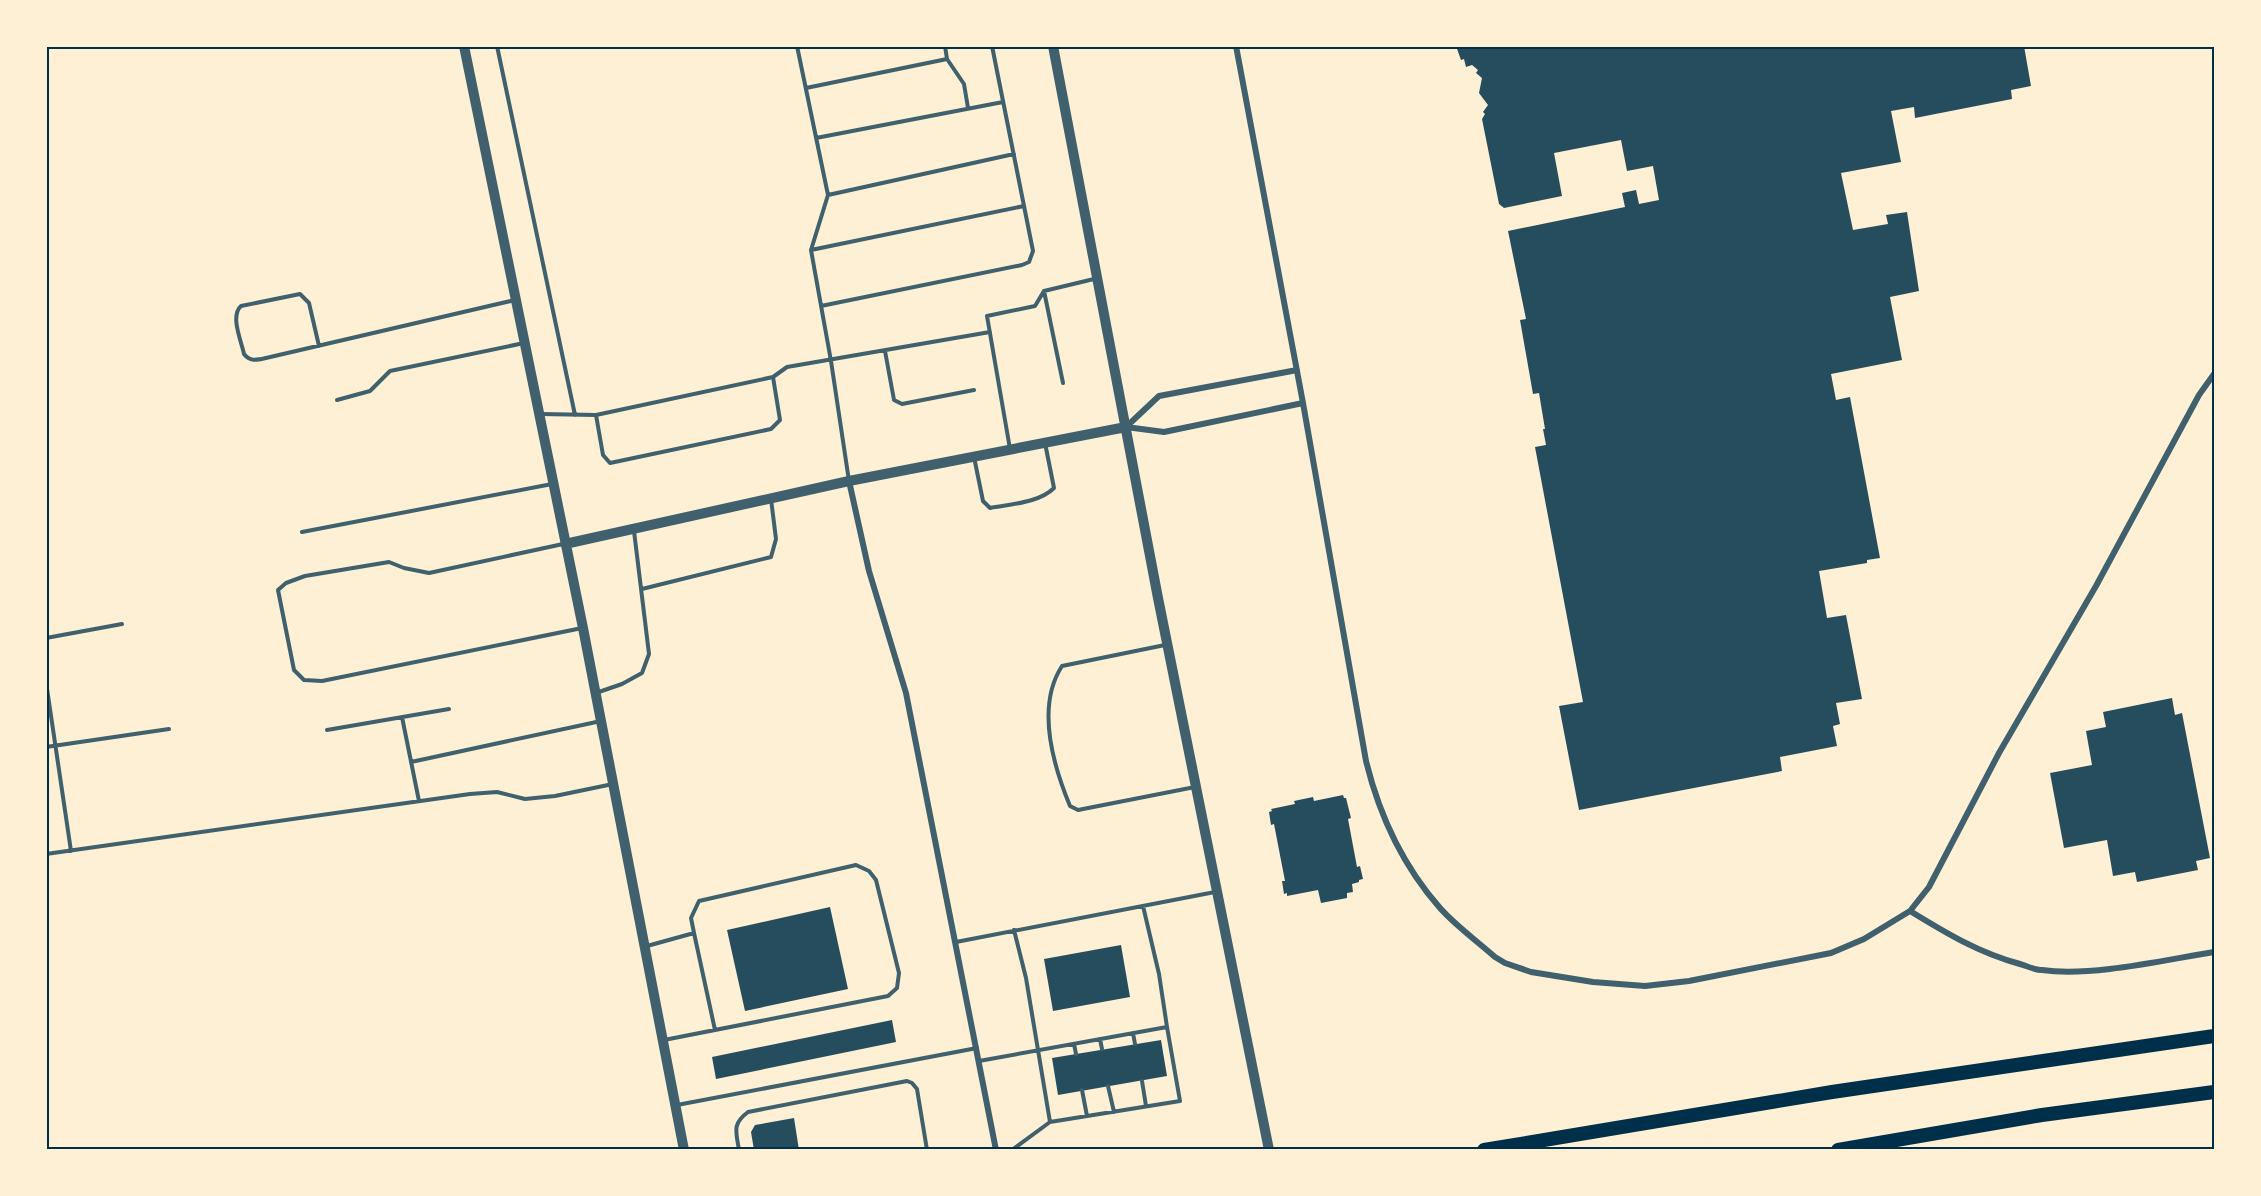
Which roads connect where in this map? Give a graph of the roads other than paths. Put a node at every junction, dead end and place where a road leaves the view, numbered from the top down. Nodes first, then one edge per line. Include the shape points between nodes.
1 (464, 46) edge
2 (497, 46) edge
3 (797, 46) edge
4 (945, 46) edge
5 (992, 46) edge
6 (1053, 46) edge
7 (1236, 46) edge
8 (947, 59) junction
9 (806, 88) junction
10 (1003, 102) junction
11 (968, 108) junction
12 (816, 138) junction
13 (1014, 154) junction
14 (828, 195) junction
15 (1024, 206) junction
16 (811, 250) junction
17 (1098, 278) junction
18 (1044, 291) junction
19 (515, 300) junction
20 (821, 306) junction
21 (990, 332) junction
22 (524, 343) junction
23 (319, 346) junction
24 (885, 351) junction
25 (831, 361) junction
26 (1297, 370) junction
27 (2214, 374) edge
28 (773, 377) junction
29 (1063, 383) dead end
30 (974, 390) dead end
31 (337, 400) dead end
32 (1303, 403) junction
33 (539, 414) junction
34 (575, 415) junction
35 (596, 416) junction
36 (1126, 427) junction
37 (1045, 442) junction
38 (1010, 449) junction
39 (974, 456) junction
40 (849, 481) junction
41 (553, 484) junction
42 (771, 498) junction
43 (634, 529) junction
44 (302, 532) dead end
45 (565, 544) junction
46 (642, 589) junction
47 (122, 624) dead end
48 (583, 628) junction
49 (46, 638) edge
50 (1167, 645) junction
51 (46, 682) edge
52 (596, 693) junction
53 (449, 709) dead end
54 (402, 717) junction
55 (601, 721) junction
56 (169, 729) dead end
57 (327, 730) dead end
58 (56, 746) junction
59 (46, 747) edge
60 (411, 762) junction
61 (613, 784) junction
62 (1196, 787) junction
63 (419, 801) junction
64 (71, 851) junction
65 (46, 854) edge
66 (1217, 891) junction
67 (1143, 906) junction
68 (1910, 911) junction
69 (1014, 930) junction
70 (694, 933) junction
71 (956, 942) junction
72 (645, 946) junction
73 (2214, 952) edge
74 (1167, 1027) junction
75 (715, 1030) junction
76 (1133, 1033) junction
77 (2214, 1036) edge
78 (1100, 1039) junction
79 (663, 1040) junction
80 (1074, 1044) junction
81 (1135, 1044) dead end
82 (977, 1047) junction
83 (1102, 1049) dead end
84 (1037, 1051) junction
85 (1076, 1054) dead end
86 (979, 1061) junction
87 (1142, 1081) dead end
88 (1108, 1086) dead end
89 (1083, 1090) dead end
90 (2214, 1092) edge
91 (676, 1105) junction
92 (1146, 1106) junction
93 (1114, 1112) junction
94 (1087, 1116) junction
95 (1050, 1122) junction
96 (684, 1149) edge
97 (739, 1149) edge
98 (927, 1149) edge
99 (996, 1149) edge
100 (1012, 1149) edge
101 (1269, 1149) edge
102 (1484, 1149) edge
103 (1838, 1149) edge

1 - 19 street
2 - 34 lane
3 - 9 lane
4 - 8 lane
5 - 10 lane
6 - 17 street
7 - 26 street
8 - 9 lane
8 - 11 lane via 964,84
9 - 12 lane
10 - 11 lane
10 - 13 lane
11 - 12 lane
12 - 14 lane
13 - 14 lane
13 - 15 lane
14 - 16 lane
15 - 16 lane
15 - 20 lane via 1033,251 1022,266
16 - 20 lane
17 - 18 lane
17 - 36 street
18 - 21 lane via 1035,306 987,316
18 - 29 lane
19 - 22 street
19 - 23 lane
20 - 25 lane
21 - 24 lane
21 - 38 lane
22 - 31 lane via 390,371 370,391
22 - 33 street
23 - 23 lane via 266,358 247,358 236,317 238,309 300,294 309,303
24 - 25 lane
24 - 30 lane via 894,399 902,404
25 - 28 lane via 787,367
25 - 40 lane
26 - 32 street
26 - 36 street via 1159,396
27 - 68 street via 2199,394 2096,586 1999,753 1929,887
28 - 35 lane
28 - 35 lane via 780,420 771,429 610,463 603,455
32 - 36 street via 1164,432
32 - 68 street via 1374,794 1397,846 1424,887 1441,909 1495,957 1531,972 1645,986 1831,953 1864,939
33 - 34 lane
33 - 41 street
34 - 35 lane
36 - 37 street
36 - 50 street
37 - 38 street
37 - 39 lane via 1054,488 1046,496 990,508 983,501
38 - 39 street
39 - 40 street
40 - 42 street
40 - 71 street via 869,571 906,693
41 - 44 lane
41 - 45 street
42 - 43 street
42 - 46 lane via 777,540 771,557
43 - 45 street
43 - 46 lane
45 - 48 street
45 - 48 lane via 429,573 389,562 305,576 286,583 278,590 294,670 304,680 322,681
46 - 52 lane via 649,654 642,673
47 - 49 lane
48 - 52 street
50 - 62 street
50 - 62 lane via 1062,666 1054,678 1050,704 1050,732 1059,780 1070,806 1078,810
51 - 58 lane
52 - 55 street
53 - 54 lane
54 - 57 lane
54 - 60 lane
55 - 60 lane
55 - 61 street
56 - 58 lane
58 - 59 lane
58 - 64 lane
60 - 63 lane
61 - 63 lane via 525,799 497,792
61 - 72 street
62 - 66 street
63 - 64 lane
64 - 65 lane
66 - 67 lane
66 - 101 street
67 - 69 lane
67 - 74 lane
68 - 73 street via 1962,943 2041,970 2112,967
69 - 71 lane
69 - 84 lane
70 - 72 lane
70 - 75 lane
70 - 75 lane via 691,918 699,901 856,865 876,880 898,973 897,988 888,996
71 - 82 street
72 - 79 street
74 - 76 lane
74 - 92 lane via 1180,1101
75 - 79 lane
76 - 78 lane
76 - 81 lane
77 - 102 highway
78 - 80 lane
78 - 83 lane
79 - 91 street
80 - 84 lane
80 - 85 lane
82 - 86 street
82 - 91 lane
84 - 86 lane
84 - 95 lane
86 - 99 street
87 - 92 lane
88 - 93 lane
89 - 94 lane
90 - 103 highway
91 - 96 street
92 - 93 lane
93 - 94 lane
94 - 95 lane
95 - 100 lane
97 - 98 lane via 735,1127 748,1112 907,1081 917,1089

